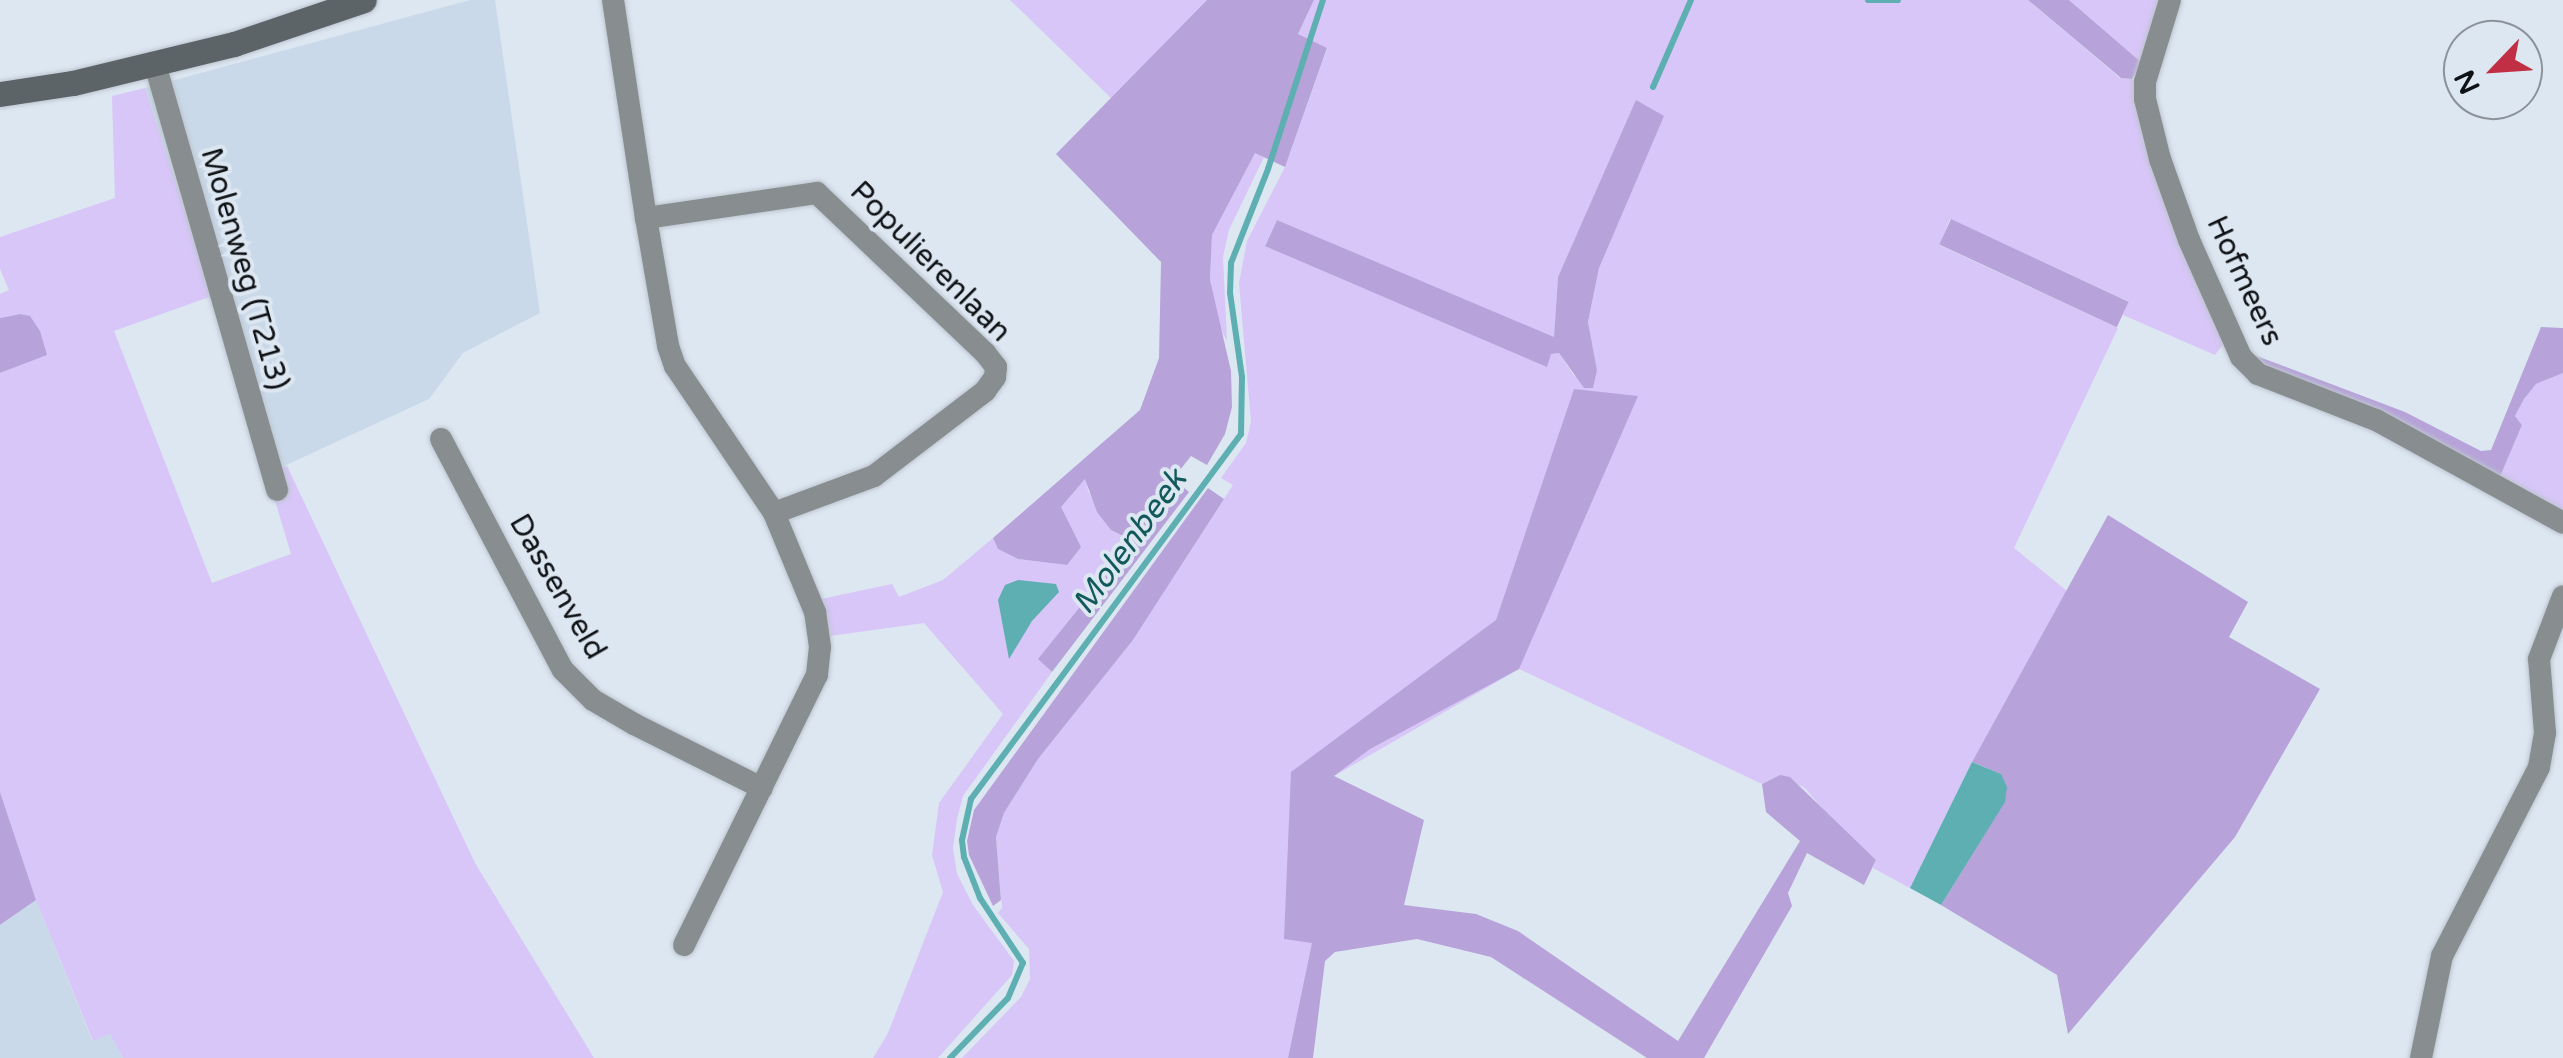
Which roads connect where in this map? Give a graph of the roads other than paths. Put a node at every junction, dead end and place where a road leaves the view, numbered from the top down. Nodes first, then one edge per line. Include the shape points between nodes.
1 (364, 0) edge
2 (613, 0) edge
3 (2170, 0) edge
4 (305, 10) edge
5 (154, 64) junction
6 (0, 94) edge
7 (646, 218) junction
8 (441, 440) dead end
9 (278, 490) dead end
10 (774, 513) junction
11 (2563, 523) edge
12 (2563, 596) edge
13 (762, 788) junction
14 (684, 944) dead end
15 (2421, 1058) edge

1 - 4 main road
2 - 7 street
3 - 11 street, Hofmeers via 2145,82 2149,118 2189,240 2241,358 2258,374 2376,420
4 - 5 main road
5 - 6 main road
5 - 9 street, Molenweg (T213)
7 - 10 street via 674,366
7 - 10 street, Populierenlaan via 817,193 996,367 985,391 874,476
8 - 13 street, Dassenveld via 563,670 593,700
10 - 13 street via 814,612 820,647 817,675
12 - 15 street via 2539,658 2545,733 2539,766 2442,956
13 - 14 street

